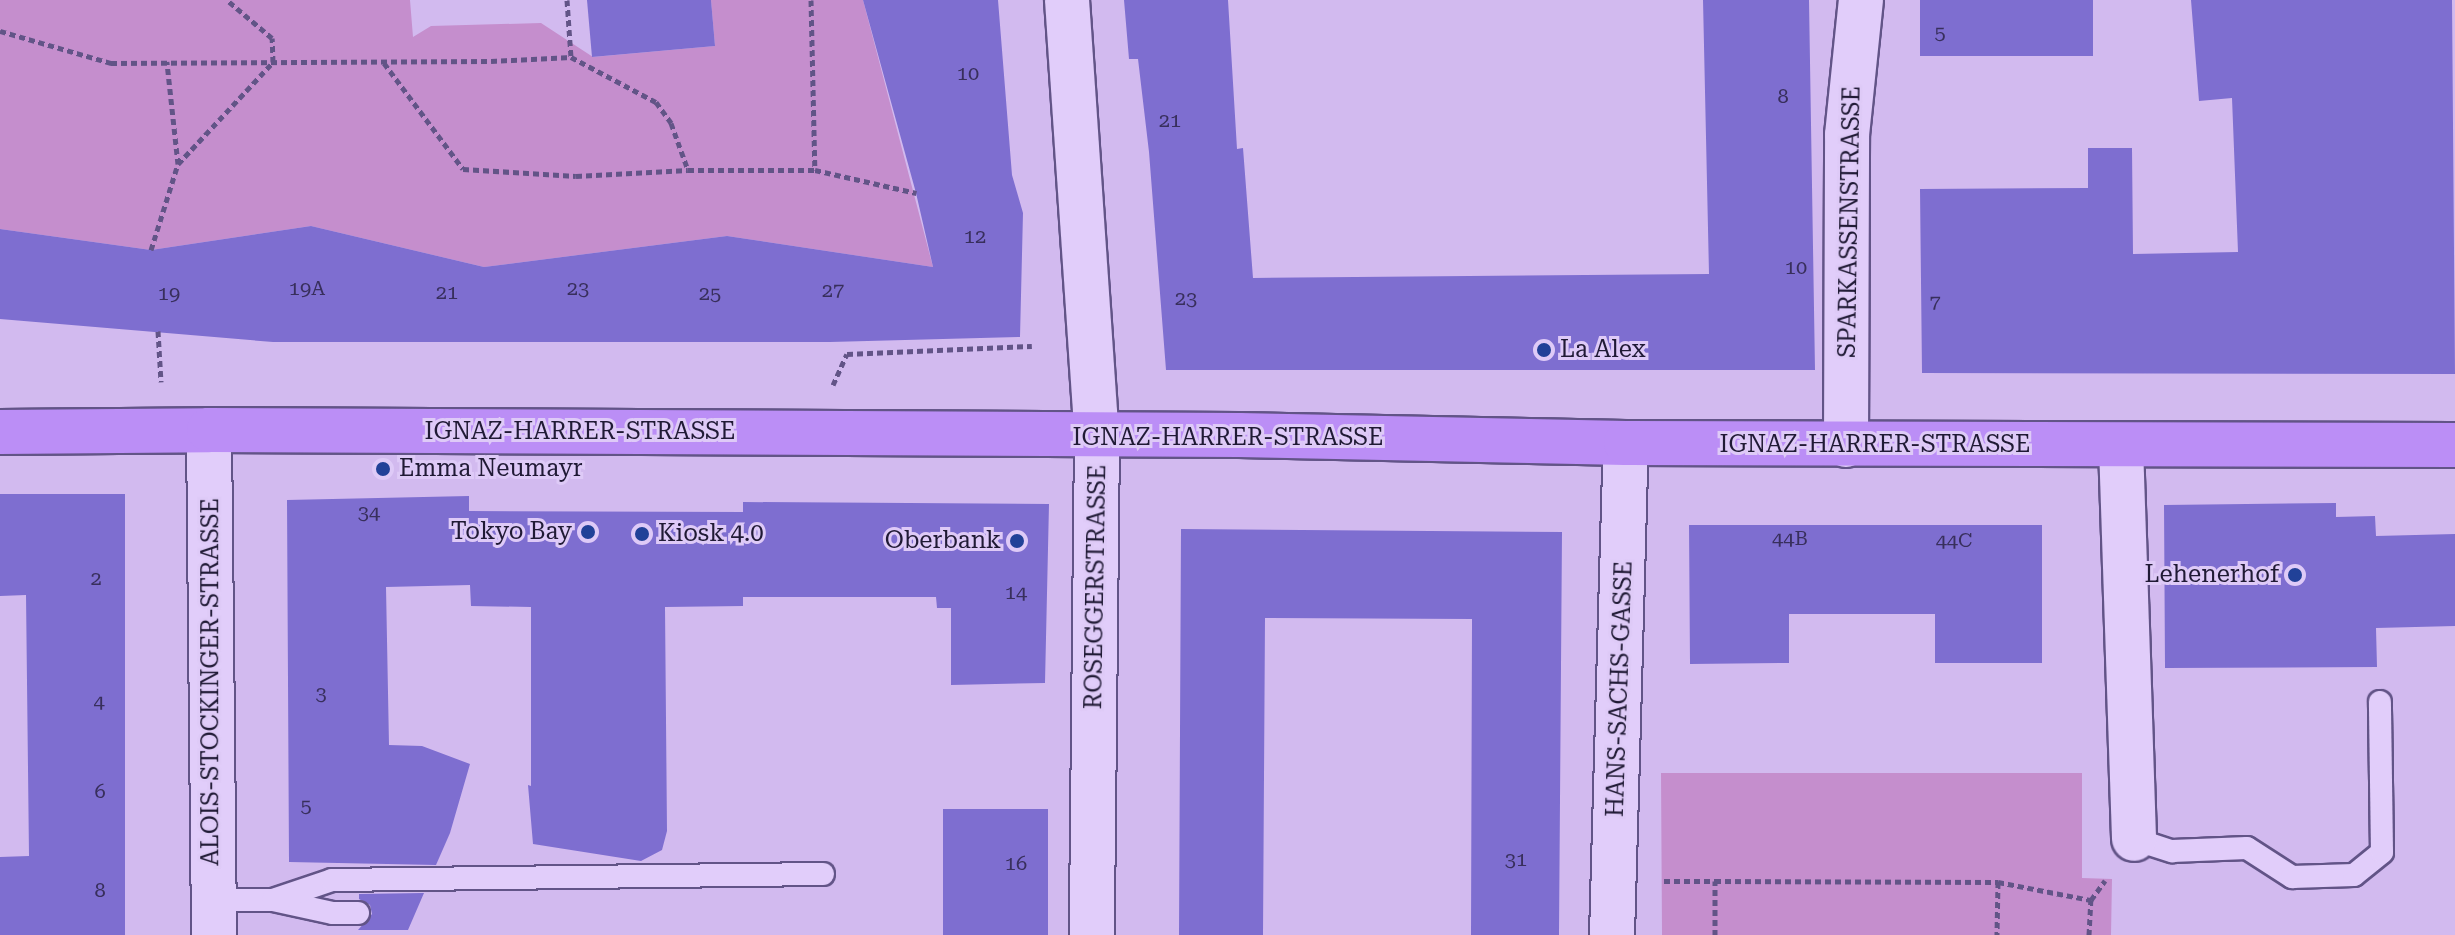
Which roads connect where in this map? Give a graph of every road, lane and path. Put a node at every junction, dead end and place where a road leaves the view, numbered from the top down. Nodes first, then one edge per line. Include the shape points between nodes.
1 (227, 0) edge
2 (567, 0) edge
3 (811, 0) edge
4 (1067, 0) edge
5 (1861, 0) edge
6 (0, 31) edge
7 (571, 57) junction
8 (167, 62) junction
9 (273, 62) junction
10 (383, 62) junction
11 (178, 164) junction
12 (688, 170) junction
13 (815, 170) junction
14 (916, 193) dead end
15 (151, 250) dead end
16 (158, 331) dead end
17 (1032, 346) dead end
18 (161, 386) dead end
19 (830, 390) dead end
20 (209, 430) junction
21 (0, 432) edge
22 (1097, 437) junction
23 (1626, 443) junction
24 (1846, 445) junction
25 (2455, 445) edge
26 (2121, 446) junction
27 (2380, 702) dead end
28 (2134, 839) junction
29 (823, 874) dead end
30 (1651, 881) dead end
31 (1715, 881) junction
32 (1998, 882) junction
33 (273, 900) junction
34 (2091, 900) junction
35 (358, 913) dead end
36 (213, 917) edge
37 (1092, 935) edge
38 (1612, 935) edge
39 (1715, 935) edge
40 (1997, 935) edge
41 (2089, 935) edge

1 - 9 path via 272,38
2 - 7 path
3 - 13 path
4 - 22 street, ROSEGGERSTRASSE
5 - 24 street, SPARKASSENSTRASSE via 1847,135
6 - 8 path via 111,63
7 - 10 path
7 - 12 path via 656,102 671,123
8 - 9 path
8 - 11 path
9 - 10 path
9 - 11 path
10 - 12 path via 463,169 576,176
11 - 15 path
12 - 13 path
13 - 14 path
16 - 18 path
17 - 19 path via 847,354
20 - 21 main road, IGNAZ-HARRER-STRASSE
20 - 22 main road, IGNAZ-HARRER-STRASSE
20 - 36 street, ALOIS-STOCKINGER-STRASSE
22 - 23 main road, IGNAZ-HARRER-STRASSE
22 - 37 street, ROSEGGERSTRASSE
23 - 24 main road, IGNAZ-HARRER-STRASSE
23 - 38 street, HANS-SACHS-GASSE
24 - 26 main road, IGNAZ-HARRER-STRASSE
25 - 26 main road, IGNAZ-HARRER-STRASSE
26 - 28 street
27 - 28 lane via 2382,852 2354,875 2292,877 2247,848 2172,851
28 - 34 path
29 - 33 lane via 332,880
30 - 31 path
31 - 32 path
31 - 39 path
32 - 34 path
32 - 40 path
33 - 35 lane
33 - 36 lane
34 - 41 path

